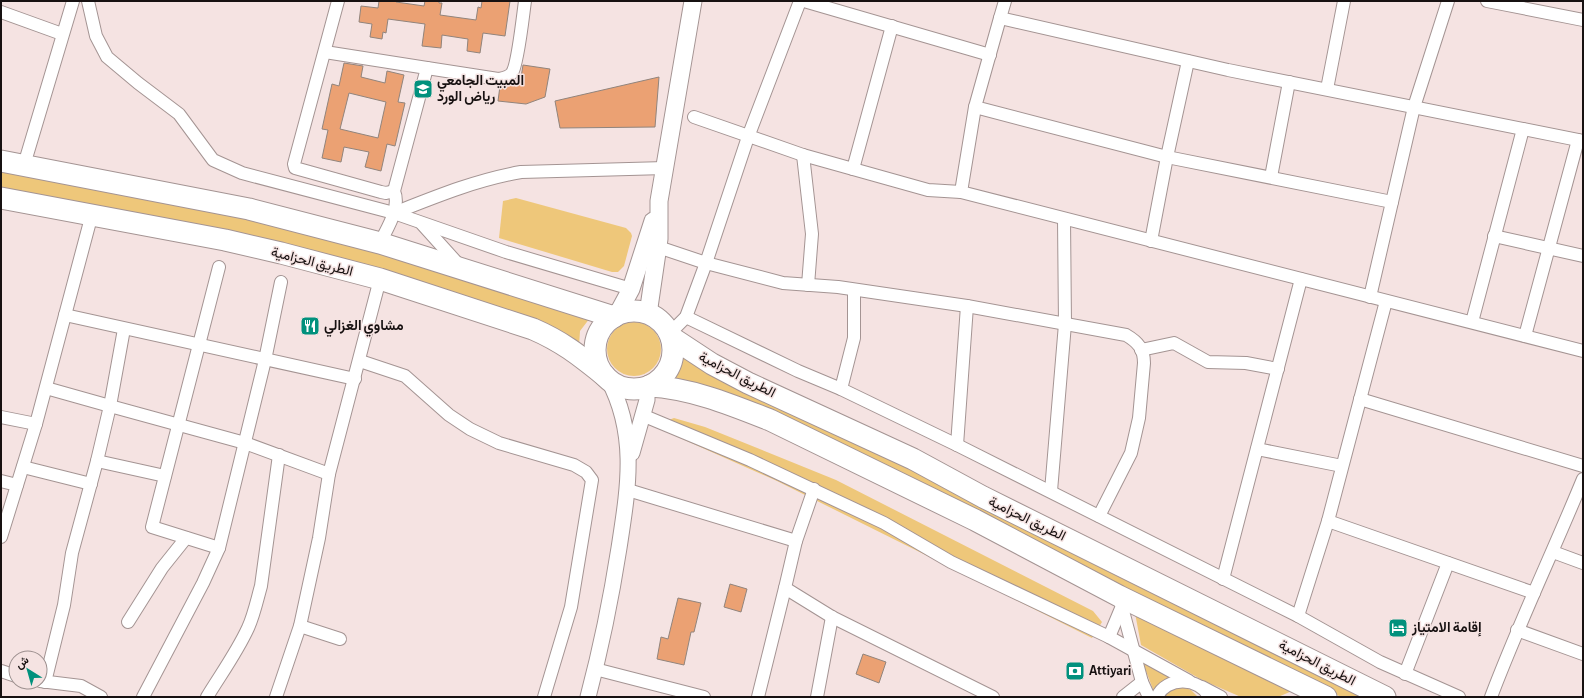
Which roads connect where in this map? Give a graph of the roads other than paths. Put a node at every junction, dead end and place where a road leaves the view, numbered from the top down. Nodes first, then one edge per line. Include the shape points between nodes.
1 (73, 1) edge
2 (88, 1) edge
3 (338, 1) edge
4 (525, 1) edge
5 (693, 1) edge
6 (800, 1) edge
7 (804, 1) edge
8 (1005, 1) edge
9 (1344, 1) edge
10 (1448, 1) edge
11 (1487, 1) edge
12 (1, 12) edge
13 (1000, 18) junction
14 (1583, 20) edge
15 (892, 26) junction
16 (62, 34) junction
17 (325, 52) junction
18 (990, 55) junction
19 (1188, 61) junction
20 (427, 68) junction
21 (1289, 82) junction
22 (1327, 89) junction
23 (975, 107) junction
24 (1414, 107) junction
25 (694, 117) dead end
26 (1523, 129) junction
27 (748, 137) junction
28 (1580, 141) edge
29 (803, 155) junction
30 (1167, 157) junction
31 (1, 161) edge
32 (24, 165) junction
33 (665, 168) junction
34 (853, 169) junction
35 (1270, 178) junction
36 (394, 190) junction
37 (961, 192) junction
38 (1, 198) edge
39 (660, 201) junction
40 (1392, 202) junction
41 (394, 213) junction
42 (92, 214) junction
43 (1064, 219) junction
44 (422, 224) junction
45 (1494, 236) junction
46 (1151, 241) junction
47 (380, 243) junction
48 (658, 247) junction
49 (1548, 247) junction
50 (1583, 256) edge
51 (706, 263) junction
52 (219, 266) dead end
53 (464, 270) junction
54 (380, 279) junction
55 (1301, 280) junction
56 (282, 282) dead end
57 (808, 285) junction
58 (631, 289) junction
59 (854, 290) junction
60 (1370, 297) junction
61 (1386, 301) junction
62 (967, 306) junction
63 (648, 314) junction
64 (65, 315) junction
65 (615, 316) junction
66 (686, 316) junction
67 (1472, 322) junction
68 (1065, 324) junction
69 (124, 329) junction
70 (670, 336) junction
71 (1525, 336) junction
72 (198, 345) junction
73 (1141, 350) junction
74 (1583, 351) edge
75 (266, 360) junction
76 (360, 361) junction
77 (1278, 369) junction
78 (606, 378) junction
79 (355, 379) junction
80 (648, 386) junction
81 (46, 388) junction
82 (841, 389) junction
83 (1360, 399) junction
84 (110, 406) junction
85 (642, 416) junction
86 (1, 417) edge
87 (36, 424) junction
88 (179, 425) junction
89 (245, 443) junction
90 (957, 444) junction
91 (1257, 449) junction
92 (279, 455) junction
93 (97, 461) junction
94 (629, 464) junction
95 (23, 466) junction
96 (1342, 466) junction
97 (1583, 466) edge
98 (329, 474) junction
99 (165, 476) junction
100 (1583, 479) edge
101 (1, 481) edge
102 (91, 484) junction
103 (17, 485) junction
104 (814, 489) junction
105 (628, 490) junction
106 (1051, 491) junction
107 (1099, 516) junction
108 (1328, 521) junction
109 (1, 537) edge
110 (186, 538) junction
111 (796, 540) junction
112 (219, 548) junction
113 (1553, 552) junction
114 (1448, 563) junction
115 (1583, 563) edge
116 (1223, 578) junction
117 (786, 588) junction
118 (1534, 593) junction
119 (1121, 601) junction
120 (1298, 616) junction
121 (832, 617) junction
122 (128, 622) dead end
123 (300, 626) junction
124 (1517, 630) junction
125 (1108, 637) junction
126 (340, 639) dead end
127 (1135, 650) junction
128 (1583, 654) edge
129 (48, 660) edge
130 (596, 669) junction
131 (1404, 674) junction
132 (48, 682) edge
133 (1142, 682) junction
134 (1195, 684) junction
135 (1311, 695) edge
136 (101, 697) edge
137 (143, 697) edge
138 (207, 697) edge
139 (276, 697) edge
140 (544, 697) edge
141 (588, 697) edge
142 (703, 697) edge
143 (758, 697) edge
144 (817, 697) edge
145 (993, 697) edge
146 (1123, 697) edge
147 (1149, 697) edge
148 (1157, 697) edge
149 (1209, 697) edge
150 (1221, 697) edge
151 (1385, 697) edge
152 (1459, 697) edge
153 (1491, 697) edge

1 - 16 street
2 - 41 street via 96,36 107,57 179,114 213,160 242,173
3 - 17 street
4 - 20 street via 515,61 512,72 506,78
5 - 33 main road
6 - 27 street
7 - 15 street
8 - 13 street
9 - 22 street
10 - 24 street
11 - 14 street
12 - 16 street
13 - 18 street
13 - 19 street
15 - 18 street
15 - 34 street
16 - 32 street
17 - 20 street
17 - 36 street via 295,168 381,192
18 - 23 street
19 - 21 street
19 - 30 street
20 - 36 street
21 - 22 street
21 - 35 street
22 - 24 street
23 - 30 street
23 - 37 street
24 - 26 street
24 - 40 street
25 - 27 street
26 - 28 street
26 - 45 street
27 - 29 street
27 - 51 street
28 - 49 street
29 - 34 street
29 - 57 street via 812,234
30 - 35 street
30 - 46 street
31 - 32 highway
32 - 47 highway via 249,209
33 - 39 main road
33 - 41 street via 521,172 470,183
34 - 37 street via 928,190
35 - 40 street
36 - 41 street
37 - 43 street
38 - 42 highway, الطريق الحزامية
39 - 48 main road
39 - 58 main road
40 - 60 street
41 - 44 street
41 - 47 street
42 - 54 highway, الطريق الحزامية via 225,240
42 - 64 street
43 - 46 street
43 - 68 street
44 - 53 street
44 - 58 street
45 - 49 street
45 - 67 street
46 - 55 street
47 - 53 highway
48 - 51 street
48 - 63 main road
49 - 50 street
49 - 71 street
51 - 57 street via 757,277
51 - 66 street
52 - 72 street
53 - 65 highway
54 - 76 street
54 - 78 highway, الطريق الحزامية via 540,332 574,350
55 - 60 street
55 - 77 street
56 - 75 street
57 - 59 street
58 - 65 main road
59 - 62 street
59 - 82 street via 854,338
60 - 61 street
61 - 67 street
61 - 83 street
62 - 68 street
62 - 90 street
63 - 65 highway via 638,311
63 - 70 highway, الطريق الحزامية via 658,319
64 - 69 street
64 - 81 street
65 - 78 highway via 598,333 595,344 598,367
66 - 70 street
66 - 82 street via 798,371
67 - 71 street
68 - 73 street via 1126,335 1136,341
68 - 106 street
69 - 72 street
69 - 84 street
70 - 80 highway via 673,349 669,366 659,380
70 - 151 highway, الطريق الحزامية via 712,364 748,383 913,459
71 - 74 street
72 - 75 street
72 - 88 street
73 - 77 street via 1174,344 1208,362 1246,363
73 - 107 street via 1144,363 1137,434 1125,468
75 - 79 street
75 - 89 street
76 - 79 street
76 - 140 street via 405,376 449,415 470,429 498,443 574,465 586,472 592,480 571,607
77 - 91 street
78 - 80 highway, الطريق الحزامية via 622,387 638,389
78 - 94 street via 616,395 625,425
79 - 98 street
80 - 85 street
80 - 119 highway, الطريق الحزامية via 684,391 741,408 770,420 975,520
81 - 84 street
81 - 87 street
82 - 90 street
83 - 96 street
83 - 97 street
84 - 88 street
84 - 93 street
85 - 94 street
85 - 104 street
86 - 87 street
87 - 95 street
88 - 89 street
88 - 99 street
89 - 92 street
89 - 112 street
90 - 106 street
91 - 96 street
91 - 116 street
92 - 98 street
92 - 138 street via 261,586 249,627
93 - 99 street
93 - 102 street
94 - 105 street
95 - 102 street
95 - 103 street
96 - 108 street
98 - 123 street via 319,538
99 - 110 street via 152,528
100 - 113 street
101 - 103 street
102 - 129 street via 72,553 64,605
103 - 109 street
104 - 111 street
104 - 125 street via 884,523 951,562
105 - 111 street
105 - 130 street via 615,577
106 - 107 street
107 - 116 street
108 - 114 street
108 - 120 street
110 - 112 street
110 - 122 street via 162,568
111 - 117 street
112 - 137 street via 204,583
113 - 115 street
113 - 118 street
114 - 118 street
114 - 131 street
116 - 120 street
117 - 121 street
117 - 143 street
118 - 124 street
119 - 125 street
119 - 127 street
119 - 135 highway, الطريق الحزامية
120 - 131 street
121 - 144 street
121 - 145 street
123 - 126 street
123 - 139 street
124 - 128 street
124 - 153 street
125 - 127 street
127 - 133 street
127 - 134 street
130 - 141 street
130 - 142 street
131 - 152 street
132 - 136 street via 81,686
133 - 146 street
133 - 147 street
134 - 148 street via 1178,681 1167,686
134 - 149 street
134 - 150 street

